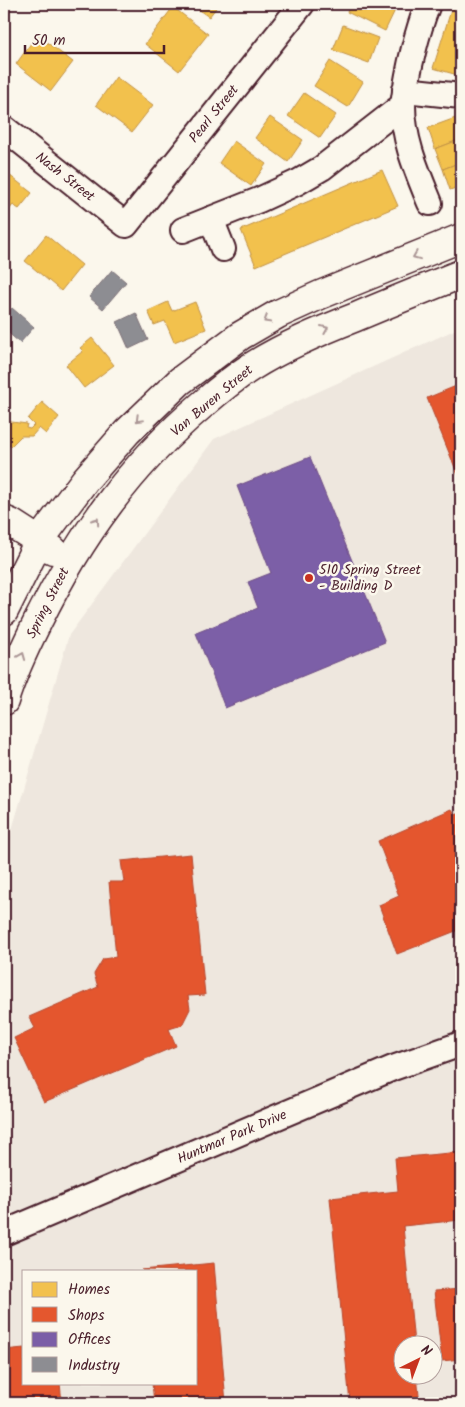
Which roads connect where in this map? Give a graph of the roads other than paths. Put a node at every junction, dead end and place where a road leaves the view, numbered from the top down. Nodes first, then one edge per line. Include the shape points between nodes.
1 (302, 4) edge
2 (428, 4) edge
3 (461, 96) edge
4 (404, 98) junction
5 (4, 128) edge
6 (430, 203) dead end
7 (212, 220) junction
8 (126, 225) joint
9 (183, 230) dead end
10 (461, 238) edge
11 (223, 249) dead end
12 (461, 274) edge
13 (4, 520) edge
14 (39, 541) junction
15 (69, 561) junction
16 (4, 611) edge
17 (4, 701) edge
18 (461, 1044) edge
19 (4, 1233) edge

1 - 8 street, Pearl Street
2 - 4 street via 419,26
3 - 4 street
4 - 6 street via 403,123 409,150
4 - 7 street via 322,168
5 - 8 street, Nash Street
7 - 9 street
7 - 11 street
10 -> 14 main road via 278,314 212,356 116,442
15 -> 12 main road, Van Buren Street via 127,481 154,450 192,413 250,367 318,332
13 - 14 main road
14 - 15 main road
14 - 16 main road
17 -> 15 main road, Spring Street via 29,640
18 - 19 street, Huntmar Park Drive via 393,1068

